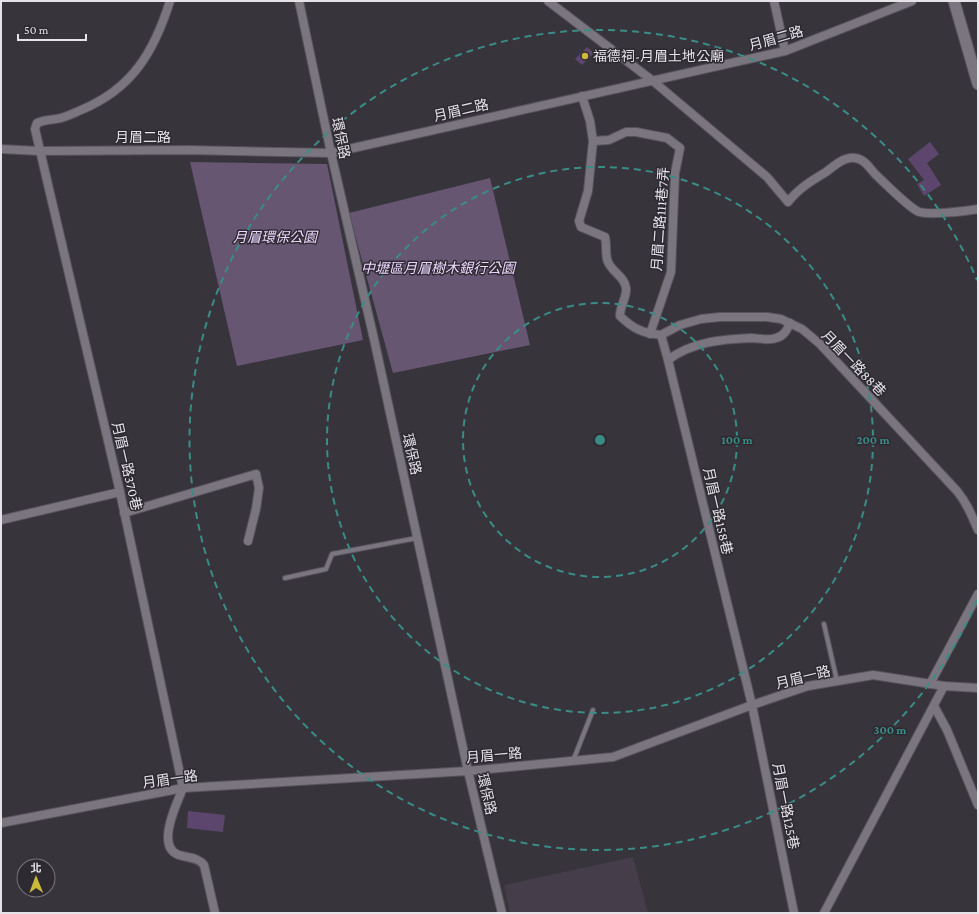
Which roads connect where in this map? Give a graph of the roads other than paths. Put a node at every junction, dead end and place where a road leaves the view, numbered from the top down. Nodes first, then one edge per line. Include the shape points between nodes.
1 (170, 1) edge
2 (299, 1) edge
3 (548, 1) edge
4 (774, 1) edge
5 (912, 1) edge
6 (954, 1) edge
7 (785, 51) junction
8 (653, 81) junction
9 (978, 84) edge
10 (582, 96) junction
11 (593, 141) junction
12 (1, 149) edge
13 (39, 151) junction
14 (331, 153) junction
15 (978, 209) edge
16 (790, 323) junction
17 (650, 334) junction
18 (661, 335) junction
19 (668, 360) junction
20 (120, 492) junction
21 (124, 512) junction
22 (1, 520) edge
23 (978, 530) edge
24 (417, 538) junction
25 (248, 541) dead end
26 (285, 578) dead end
27 (978, 594) edge
28 (824, 624) dead end
29 (837, 682) junction
30 (930, 684) junction
31 (944, 686) junction
32 (978, 688) edge
33 (752, 705) junction
34 (934, 706) junction
35 (593, 710) dead end
36 (573, 761) junction
37 (468, 771) junction
38 (183, 788) junction
39 (978, 805) edge
40 (1, 823) edge
41 (215, 913) edge
42 (502, 913) edge
43 (794, 913) edge
44 (824, 913) edge

1 - 13 street, 月眉一路370巷 via 154,41 132,75 108,97 60,118 37,123 35,129
2 - 14 street, 環保路
3 - 8 street
4 - 7 street
5 - 7 street, 月眉二路
6 - 9 street
7 - 8 street, 月眉二路
8 - 10 street, 月眉二路
8 - 15 street via 767,177 788,202 796,191 809,182 845,159 855,158 867,164 918,212
10 - 11 street
10 - 14 street, 月眉二路
11 - 17 street via 588,191 579,222 581,227 605,237 607,262 625,282 626,295 620,316 634,328
11 - 17 street, 月眉二路111巷7弄 via 609,140 626,132 636,132 667,138 680,148 675,173 671,272
12 - 13 street, 月眉二路
13 - 14 street, 月眉二路 via 188,150
13 - 20 street, 月眉一路370巷
14 - 24 street, 環保路
16 - 18 street, 月眉一路88巷 via 767,317 720,317 680,325
16 - 19 street via 785,334 775,339 720,340 693,346 676,353
16 - 23 street, 月眉一路88巷 via 820,344 957,492
17 - 18 street
18 - 19 street, 月眉一路158巷
19 - 33 street, 月眉一路158巷
20 - 21 street, 月眉一路370巷
20 - 22 street
21 - 25 street via 256,474 259,488
21 - 38 street, 月眉一路370巷
24 - 26 lane via 332,554 326,568
24 - 37 street, 環保路
27 - 30 street
28 - 29 lane
29 - 30 street, 月眉一路 via 873,675
29 - 33 street, 月眉一路 via 808,686
30 - 31 street, 月眉一路
31 - 32 street, 月眉一路
31 - 34 street
33 - 36 street, 月眉一路 via 613,757
33 - 43 street, 月眉一路125巷
34 - 39 street via 947,730
34 - 44 street
35 - 36 lane
36 - 37 street, 月眉一路
37 - 38 street, 月眉一路
37 - 42 street, 環保路
38 - 40 street, 月眉一路
38 - 41 street via 170,819 170,849 177,854 200,860 204,864

